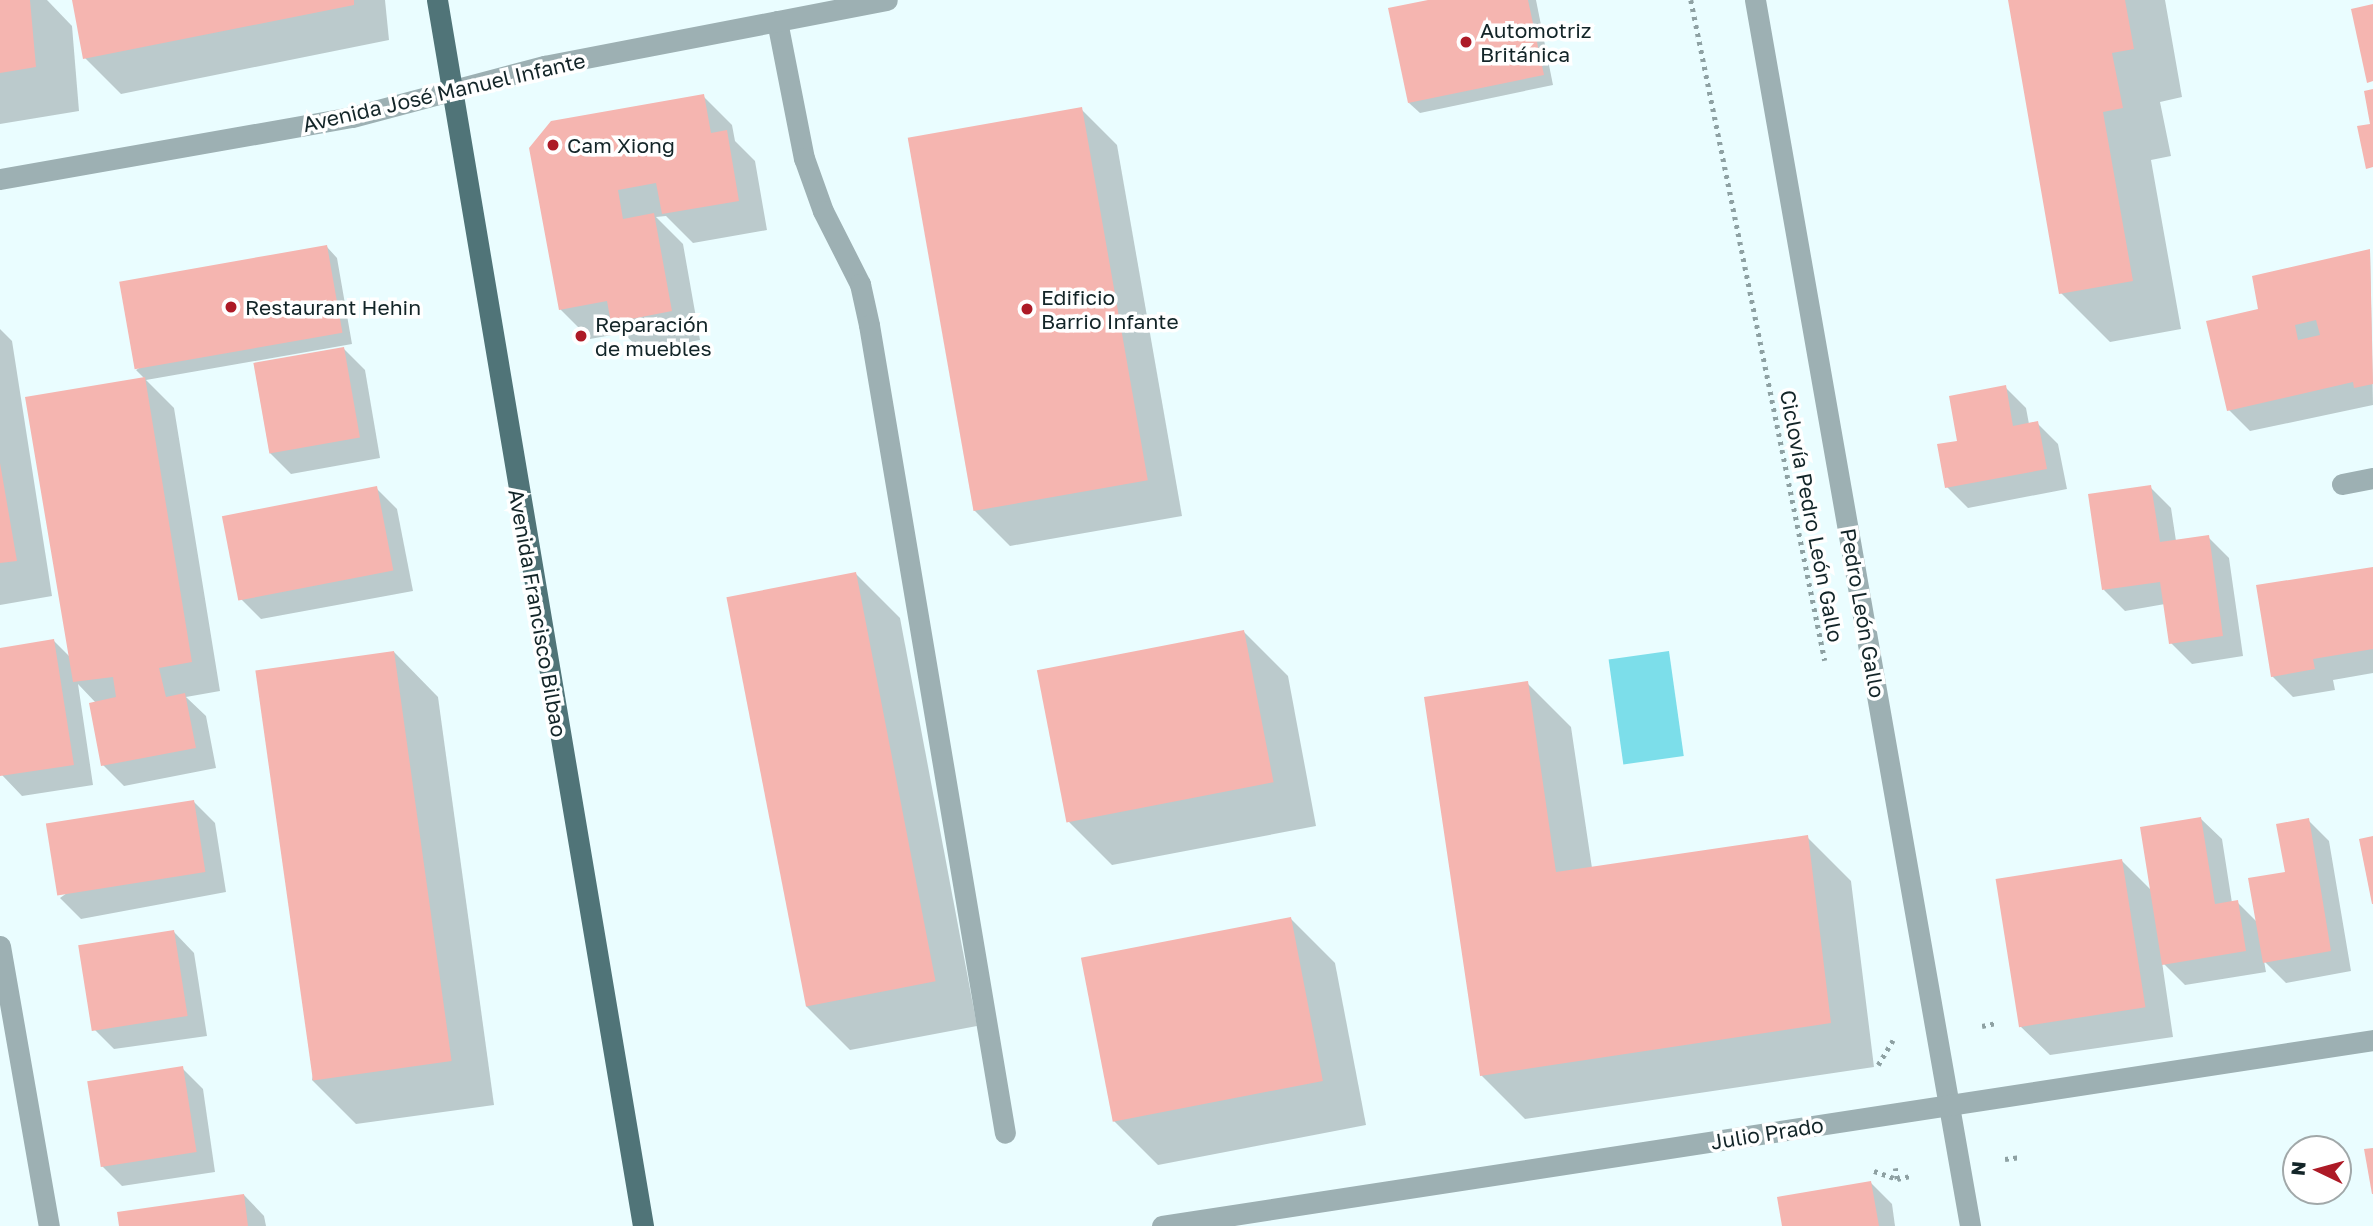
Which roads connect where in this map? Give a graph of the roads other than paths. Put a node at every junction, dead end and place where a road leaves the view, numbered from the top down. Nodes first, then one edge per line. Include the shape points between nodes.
1 (437, 0) edge
2 (887, 0) edge
3 (1755, 0) edge
4 (777, 22) junction
5 (449, 89) junction
6 (0, 179) edge
7 (2373, 478) edge
8 (2342, 484) dead end
9 (0, 946) edge
10 (2373, 1040) edge
11 (1949, 1105) junction
12 (1005, 1133) dead end
13 (49, 1226) edge
14 (643, 1226) edge
15 (1162, 1226) edge
16 (1970, 1226) edge

1 - 5 main road, Avenida Francisco Bilbao
2 - 4 street, Avenida José Manuel Infante
3 - 11 street, Pedro León Gallo
4 - 5 street, Avenida José Manuel Infante
4 - 12 street via 804,158 823,211 860,284 869,325
5 - 6 street, Avenida José Manuel Infante via 352,117
5 - 14 main road, Avenida Francisco Bilbao
7 - 8 street
9 - 13 street
10 - 11 street, Julio Prado
11 - 15 street, Julio Prado
11 - 16 street, Pedro León Gallo

